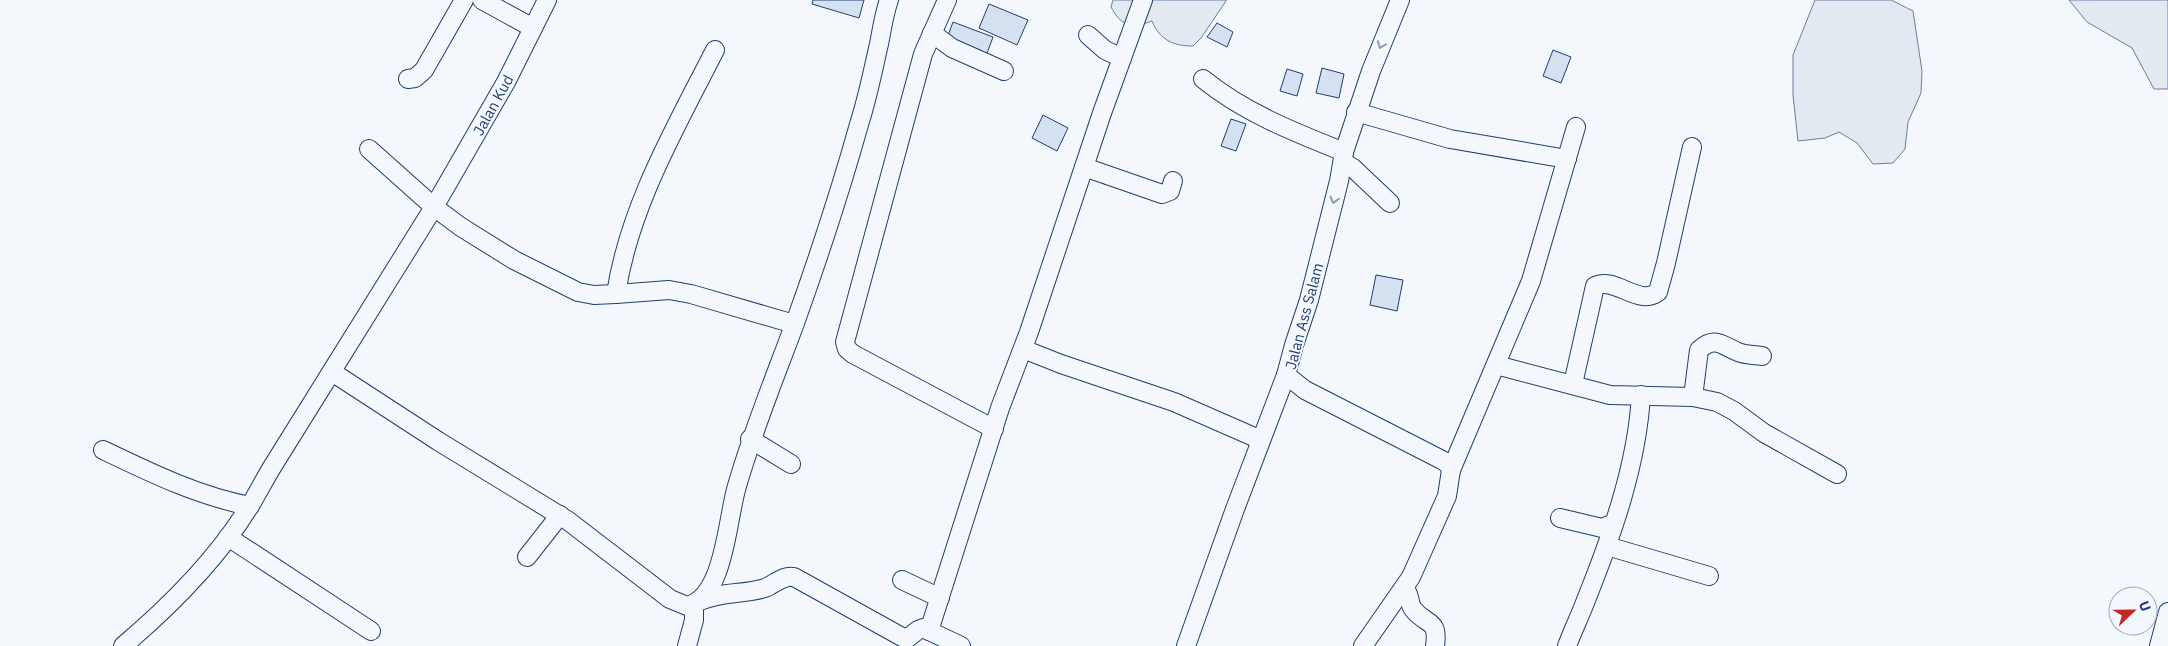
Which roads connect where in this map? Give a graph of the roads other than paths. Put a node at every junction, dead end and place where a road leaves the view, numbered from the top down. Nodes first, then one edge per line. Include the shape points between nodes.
1 (464, 0) edge
2 (482, 0) edge
3 (547, 0) edge
4 (889, 0) edge
5 (947, 0) edge
6 (1143, 0) edge
7 (1400, 0) edge
8 (533, 28) junction
9 (932, 33) junction
10 (1088, 35) dead end
11 (715, 50) dead end
12 (1122, 58) junction
13 (1004, 71) dead end
14 (1203, 79) dead end
15 (408, 80) dead end
16 (1356, 112) junction
17 (1576, 127) dead end
18 (1692, 147) dead end
19 (369, 149) dead end
20 (1344, 157) junction
21 (1567, 159) junction
22 (1084, 167) junction
23 (1173, 181) dead end
24 (1390, 203) dead end
25 (434, 207) junction
26 (616, 294) junction
27 (794, 324) junction
28 (1023, 349) junction
29 (1762, 356) dead end
30 (1496, 365) junction
31 (332, 372) junction
32 (1286, 375) junction
33 (1572, 384) junction
34 (1641, 395) junction
35 (1693, 397) junction
36 (994, 428) junction
37 (750, 439) junction
38 (1261, 440) junction
39 (103, 450) dead end
40 (792, 464) dead end
41 (1451, 470) junction
42 (1837, 474) dead end
43 (250, 506) junction
44 (560, 516) junction
45 (1560, 518) dead end
46 (1614, 523) junction
47 (228, 537) junction
48 (1607, 546) junction
49 (527, 557) dead end
50 (1709, 576) dead end
51 (902, 580) dead end
52 (1404, 588) junction
53 (940, 598) junction
54 (697, 603) junction
55 (2168, 612) edge
56 (371, 631) dead end
57 (929, 631) junction
58 (906, 642) edge
59 (123, 646) edge
60 (687, 646) edge
61 (961, 646) edge
62 (1186, 646) edge
63 (1364, 646) edge
64 (1435, 646) edge
65 (1567, 646) edge
66 (2159, 646) edge

1 - 15 street via 424,70 416,78
2 - 8 street
3 - 8 street, Jalan Kud
4 - 27 street via 861,120
5 - 9 street
6 - 12 street
7 -> 16 street, Jalan Ass Salam
8 - 25 street, Jalan Kud via 506,82
9 - 13 street via 952,48
9 - 36 street via 923,54 845,342 847,349 854,354
10 - 12 street via 1105,50
11 - 26 street via 645,196 630,233
12 - 22 street
14 - 20 street via 1261,118
16 - 20 street, Jalan Ass Salam
16 - 21 street via 1450,139
17 - 21 street
18 - 33 street via 1658,292 1646,297 1609,285 1595,286
19 - 25 street
20 - 24 street
20 -> 32 street, Jalan Ass Salam via 1309,300
21 - 30 street via 1531,281
22 - 23 street via 1162,194 1170,191
22 - 28 street
25 - 26 street via 496,249 560,284 594,295
25 - 31 street, Jalan Kud
26 - 27 street via 669,290
27 - 37 street
28 - 36 street
28 - 38 street via 1174,402
29 - 35 street via 1738,352 1722,343 1703,346 1699,350
30 - 33 street
30 - 41 street
31 - 43 street, Jalan Kud
31 - 44 street
32 - 38 street
32 - 41 street, Jalan Ass Salam via 1305,390 1442,460
33 - 34 street via 1610,395
34 - 35 street
34 - 46 street via 1632,460
35 - 42 street via 1726,406 1764,433
36 - 53 street
37 - 40 street
37 - 54 street via 734,494 724,546 707,593
38 - 62 street
39 - 43 street via 168,481
41 - 52 street via 1447,496
43 - 47 street, Jalan Kud
44 - 49 street
44 - 54 street via 592,537 670,599 687,606
45 - 46 street via 1602,528
46 - 48 street
47 - 56 street
47 - 59 street, Jalan Kud via 195,578
48 - 50 street
48 - 65 street
51 - 53 street
52 - 63 street
52 - 64 street via 1415,611 1434,626 1437,633
53 - 57 street
54 - 58 street via 713,595 764,588 789,576
54 - 60 street
55 - 66 street
57 - 58 street via 918,630
57 - 61 street

